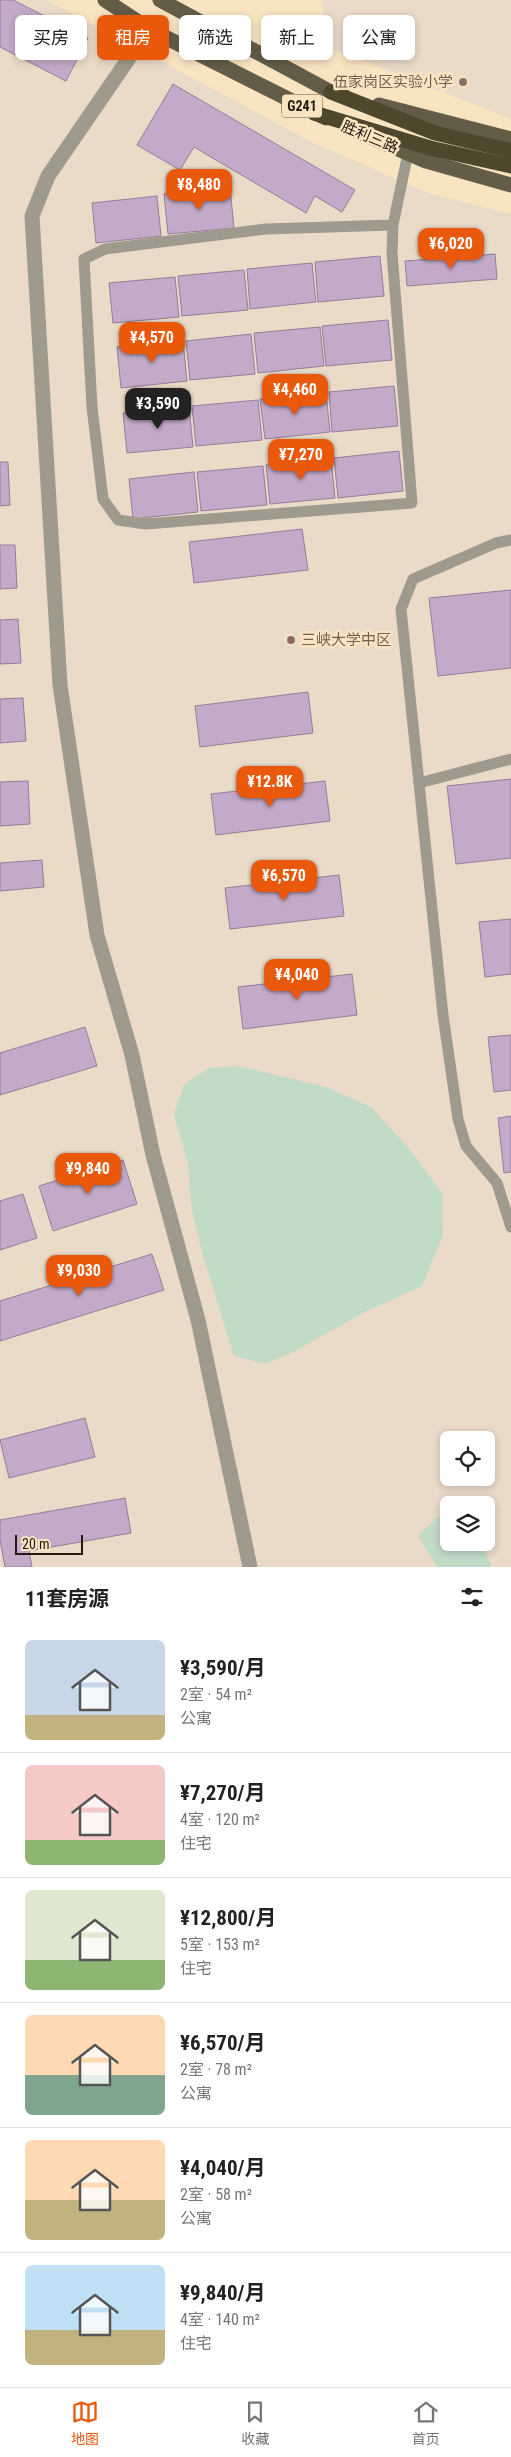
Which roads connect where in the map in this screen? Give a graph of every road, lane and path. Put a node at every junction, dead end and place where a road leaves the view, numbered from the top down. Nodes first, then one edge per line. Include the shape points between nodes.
1 (105, 0) edge
2 (160, 0) edge
3 (128, 15) edge
4 (169, 39) edge
5 (128, 60) edge
6 (330, 92) junction
7 (314, 112) junction
8 (511, 139) edge
9 (511, 151) edge
10 (408, 153) junction
11 (511, 166) edge
12 (511, 185) edge
13 (393, 225) junction
14 (511, 540) edge
15 (511, 759) edge
16 (419, 783) junction
17 (511, 1227) edge
18 (250, 1567) edge

1 - 3 main road, 胜利三路 / G241
2 - 6 main road, 胜利三路 / G241
4 - 7 main road, 胜利三路 / G241
5 - 18 street via 48,176 32,216 60,686 97,935 132,1055 153,1155 198,1320
6 - 8 main road, 胜利三路 / G241
6 - 9 highway, G241 via 435,133
7 - 10 main road, 胜利三路 / G241
7 - 11 highway, G241 via 430,148
10 - 12 main road, 胜利三路 / G241
10 - 13 lane
13 - 13 lane via 392,253 412,503 146,524 118,520 103,499 92,407 84,259 105,249 266,229
14 - 16 lane via 496,543 413,579 402,608
15 - 16 lane
16 - 17 lane via 443,1014 458,1119 466,1146 496,1183

